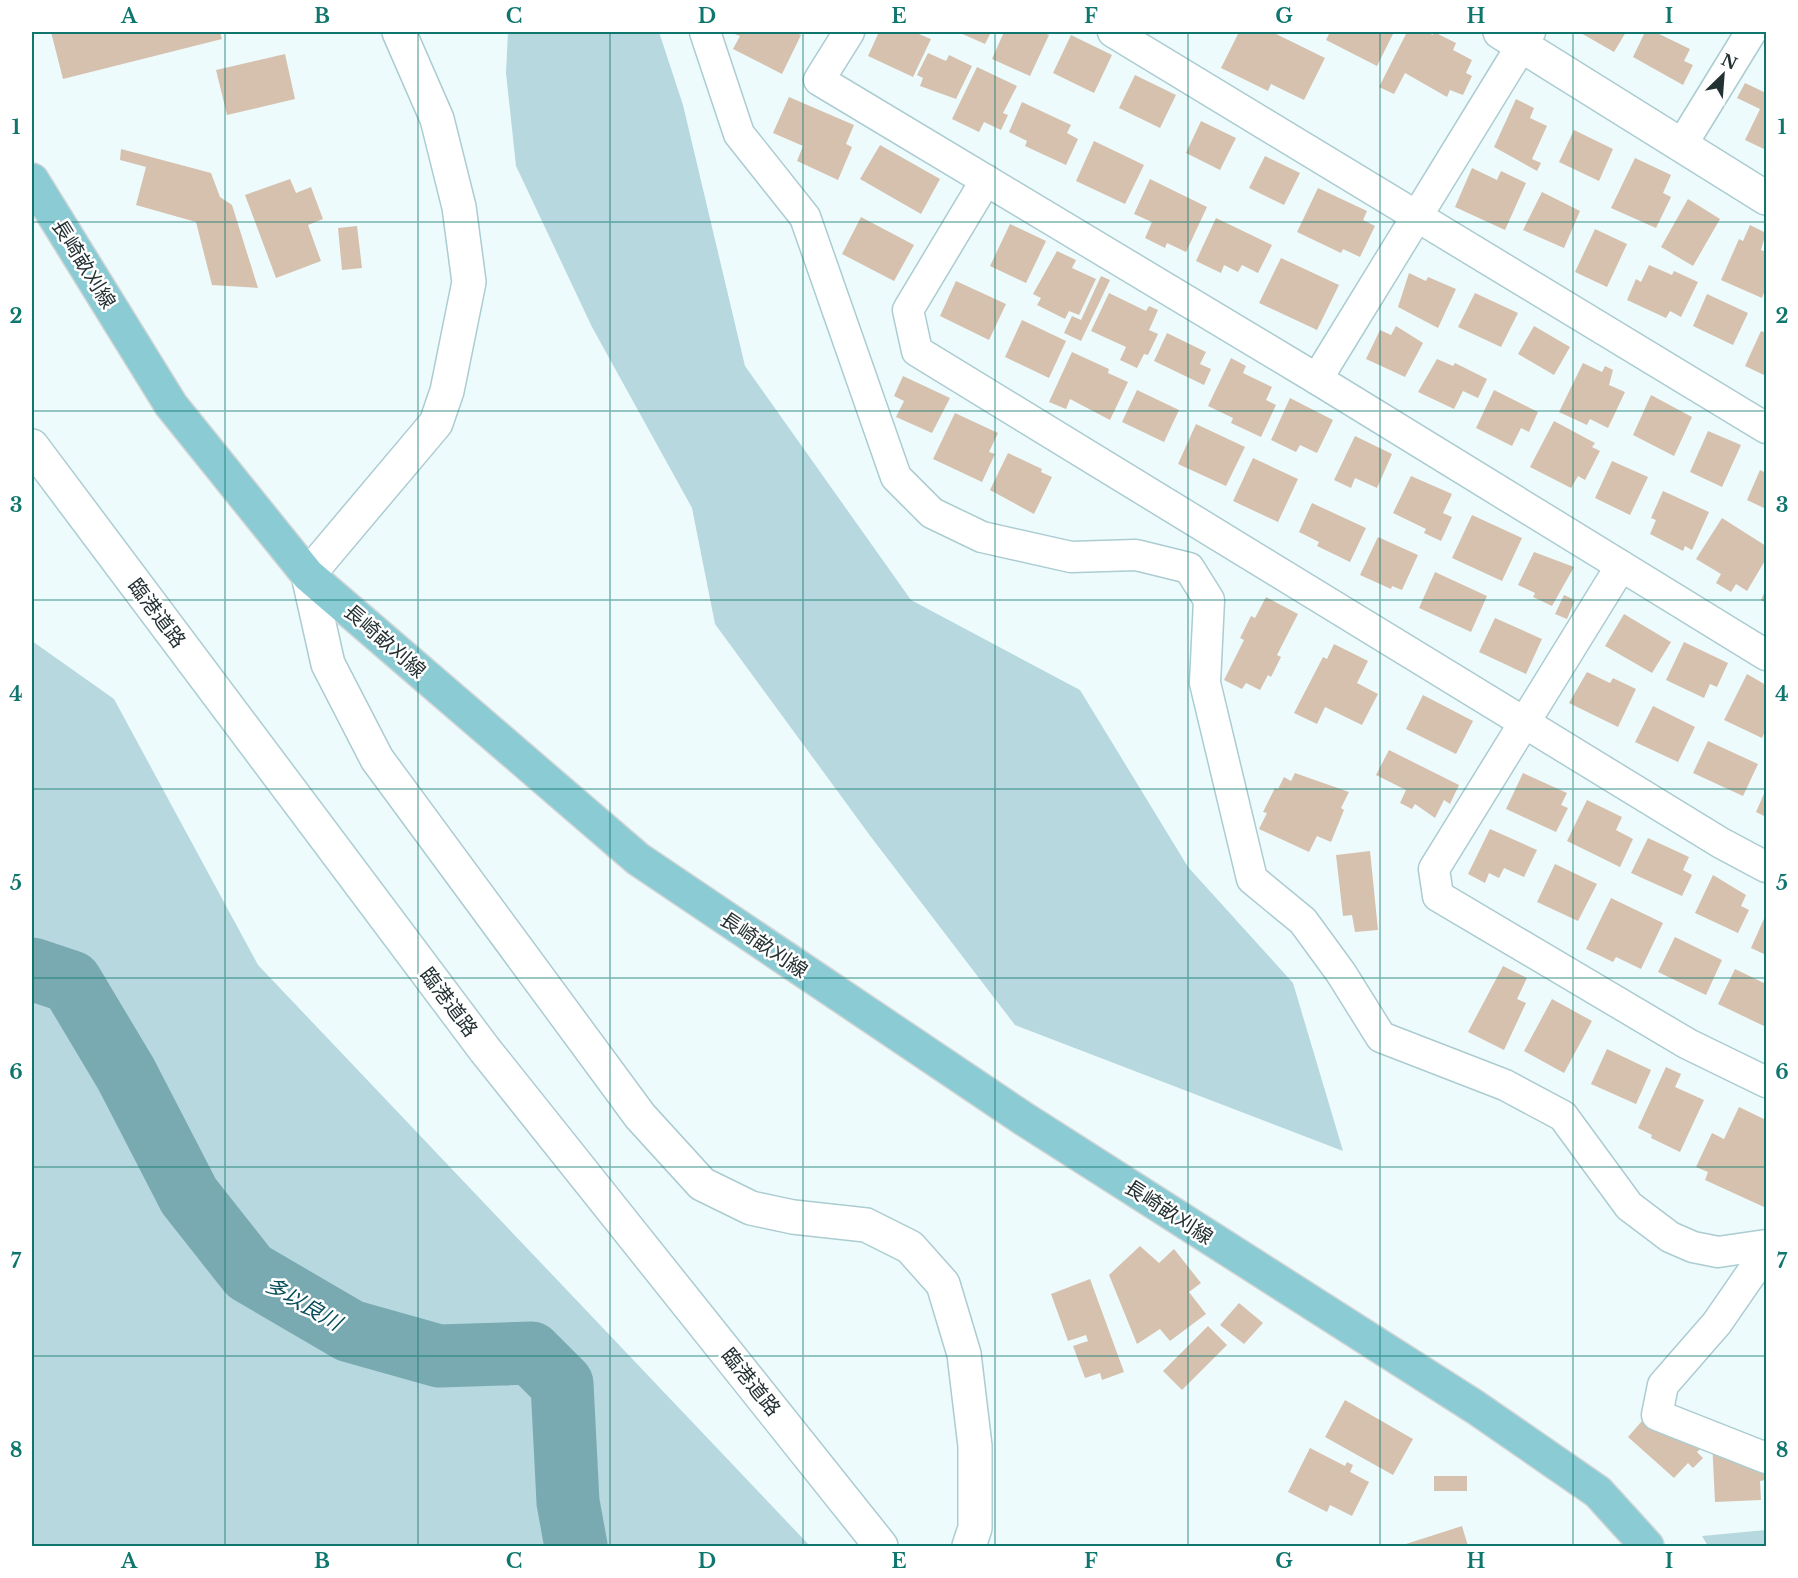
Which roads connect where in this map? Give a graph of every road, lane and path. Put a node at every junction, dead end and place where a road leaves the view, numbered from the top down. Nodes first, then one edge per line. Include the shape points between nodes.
1 (399, 32) edge
2 (705, 32) edge
3 (849, 32) edge
4 (1113, 32) edge
5 (1751, 32) edge
6 (1517, 36) edge
7 (1681, 146) junction
8 (32, 180) edge
9 (986, 180) junction
10 (1767, 198) edge
11 (1418, 216) junction
12 (1317, 379) junction
13 (1767, 428) edge
14 (32, 446) edge
15 (1621, 566) junction
16 (308, 575) junction
17 (1767, 655) edge
18 (1525, 723) junction
19 (1767, 867) edge
20 (1767, 1082) edge
21 (1767, 1245) edge
22 (1767, 1252) edge
23 (1767, 1458) edge
24 (873, 1536) edge
25 (969, 1546) edge
26 (1647, 1546) edge

1 - 16 street via 437,119 459,207 469,282 447,391 436,423
2 - 21 street via 740,134 805,217 896,477 932,513 982,537 1071,557 1136,555 1189,568 1209,600 1205,684 1252,879 1303,921 1381,1037 1505,1085 1563,1116 1629,1206 1670,1237 1718,1252
3 - 9 street via 819,80
4 - 11 street
5 - 7 street
6 - 7 street
6 - 11 street
7 - 10 street
8 - 16 main road, 長崎畝刈線 via 171,405
9 - 12 street
9 - 18 street via 908,310 917,351
11 - 12 street
11 - 13 street
12 - 15 street
14 - 24 street, 臨港道路 via 485,1050
15 - 17 street
15 - 18 street
16 - 25 street via 328,664 378,759 640,1116 702,1184 751,1208 866,1225 910,1247 943,1284 964,1354 975,1446 975,1528
16 - 26 main road, 長崎畝刈線 via 638,859 1024,1119 1474,1407 1598,1492
18 - 19 street
18 - 20 street via 1434,869 1438,896 1688,1044
22 - 23 street via 1717,1323 1663,1385 1657,1415

